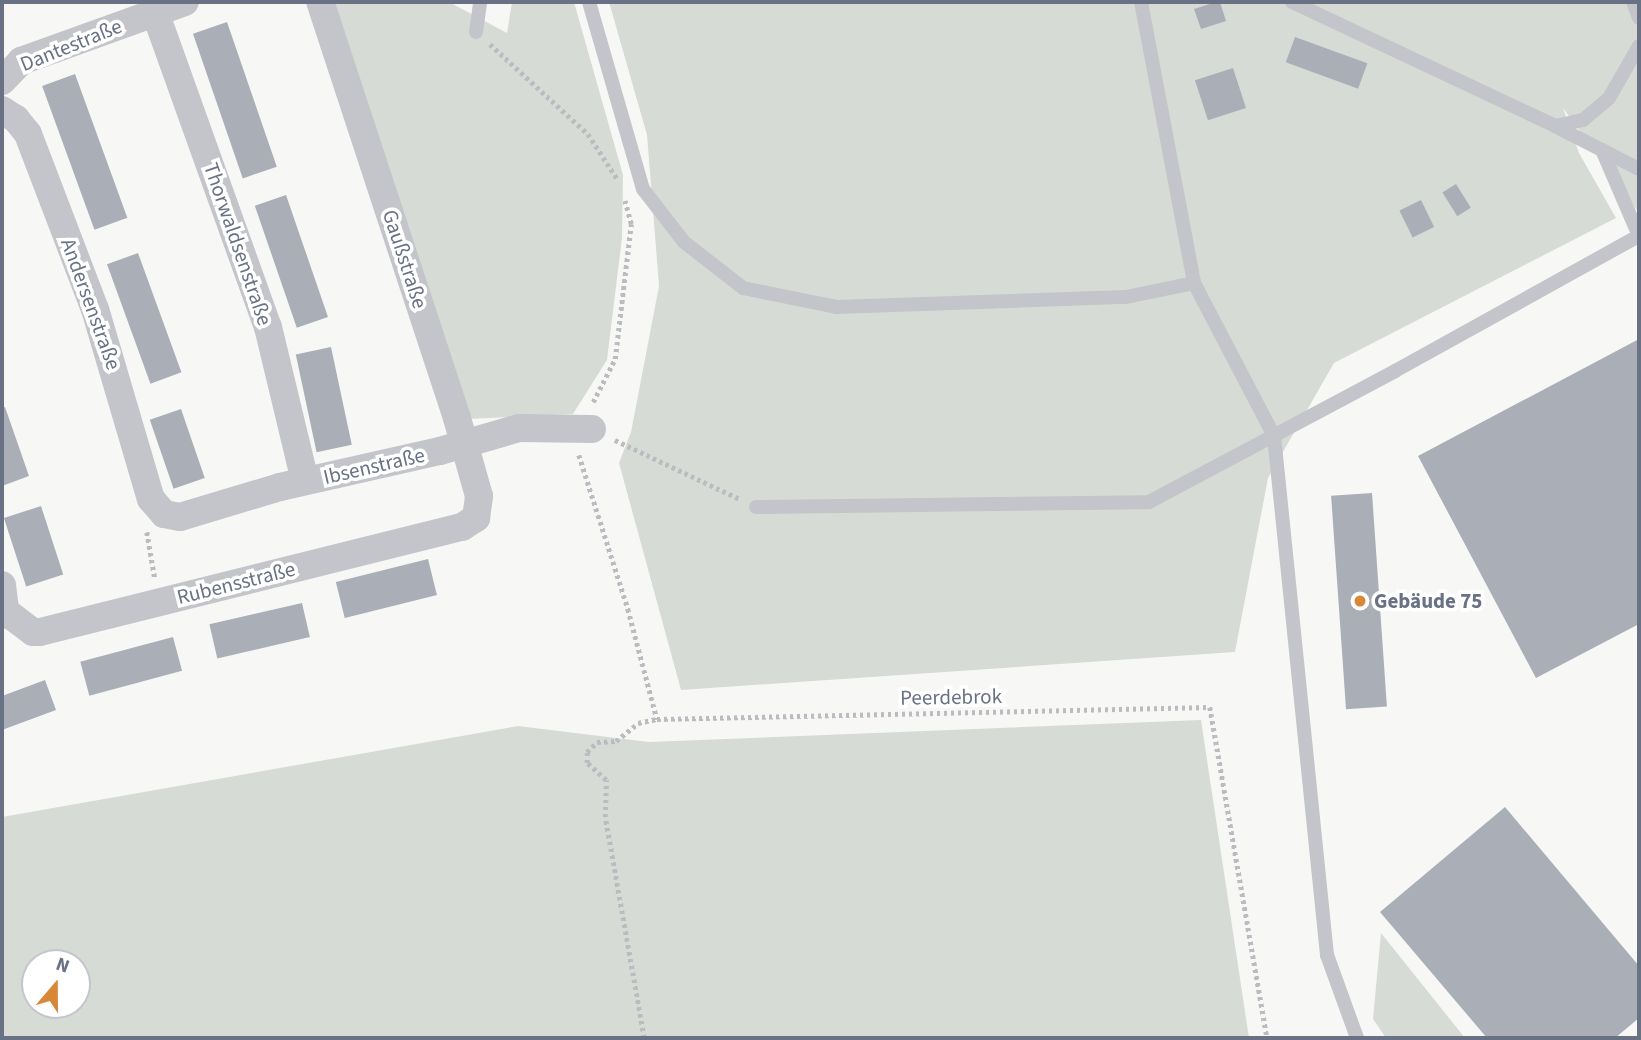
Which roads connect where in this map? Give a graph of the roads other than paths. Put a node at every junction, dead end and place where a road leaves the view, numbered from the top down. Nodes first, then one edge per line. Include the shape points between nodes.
1 (185, 2) edge
2 (320, 2) edge
3 (480, 2) edge
4 (589, 2) edge
5 (1140, 2) edge
6 (1292, 2) edge
7 (1633, 2) edge
8 (155, 12) junction
9 (1639, 18) edge
10 (476, 32) road end
11 (1639, 46) edge
12 (2, 81) edge
13 (2, 110) edge
14 (1555, 126) junction
15 (1602, 150) junction
16 (1639, 169) edge
17 (1639, 236) edge
18 (1194, 283) junction
19 (582, 430) road end
20 (1274, 436) junction
21 (465, 444) junction
22 (304, 481) junction
23 (756, 507) road end
24 (159, 510) joint
25 (476, 518) joint
26 (3, 604) edge
27 (1357, 1038) edge

1 - 8 street, Dantestraße
2 - 21 street, Gaußstraße
3 - 10 lane
4 - 18 lane via 643,189 684,242 743,288 836,307 1126,297
5 - 18 lane
6 - 14 lane
7 - 9 lane
8 - 12 street, Dantestraße via 21,61
8 - 22 street, Thorwaldsenstraße via 268,327
11 - 14 lane via 1609,98 1583,120
13 - 24 street, Andersenstraße via 28,134 95,309 151,499
14 - 15 lane
15 - 16 lane
15 - 17 lane
17 - 20 lane
18 - 20 lane
19 - 21 street, Ibsenstraße via 519,428
20 - 23 lane via 1149,502
20 - 27 lane via 1327,955
21 - 22 street, Ibsenstraße
21 - 25 street, Gaußstraße via 479,496
22 - 24 street, Ibsenstraße via 180,517
25 - 26 street, Rubensstraße via 462,527 40,632 33,632

